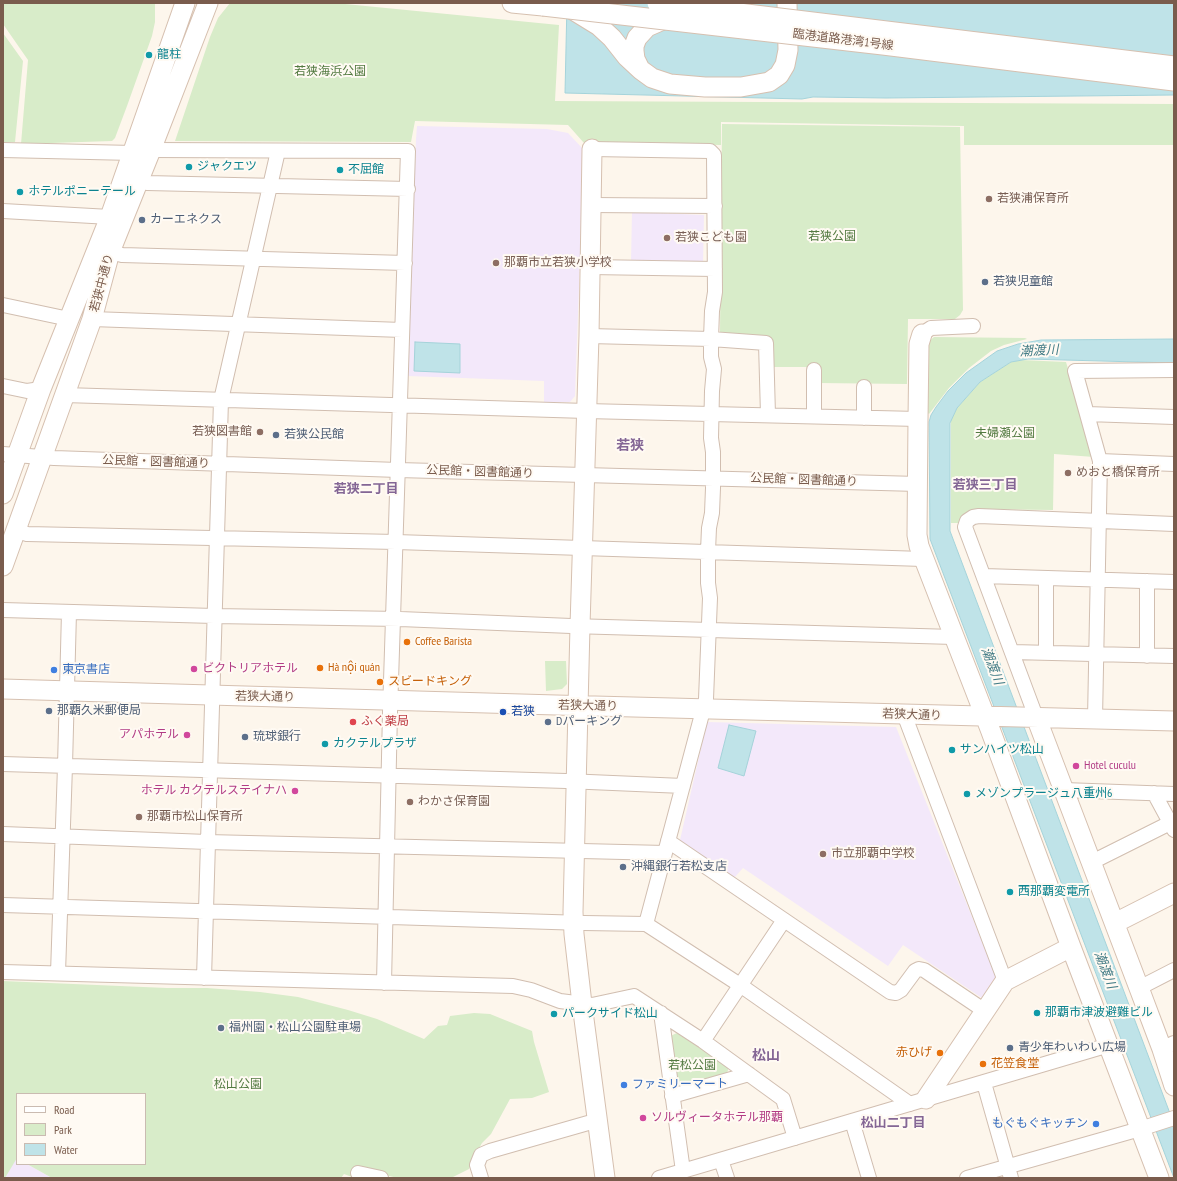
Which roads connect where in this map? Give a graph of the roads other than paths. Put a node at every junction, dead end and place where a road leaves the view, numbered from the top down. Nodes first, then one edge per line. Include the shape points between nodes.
1 (184, 3) edge
2 (208, 3) edge
3 (512, 3) edge
4 (787, 3) edge
5 (573, 10) junction
6 (660, 12) edge
7 (1174, 66) edge
8 (641, 70) junction
9 (1174, 81) edge
10 (592, 149) joint
11 (3, 150) edge
12 (151, 150) junction
13 (278, 151) junction
14 (133, 152) junction
15 (138, 181) junction
16 (270, 187) junction
17 (408, 189) junction
18 (592, 205) junction
19 (715, 206) junction
20 (3, 211) edge
21 (110, 217) junction
22 (104, 250) junction
23 (253, 259) junction
24 (405, 263) junction
25 (590, 267) junction
26 (715, 269) junction
27 (3, 306) edge
28 (69, 319) junction
29 (92, 319) junction
30 (238, 325) junction
31 (973, 326) dead end
32 (402, 330) junction
33 (922, 334) joint
34 (589, 336) junction
35 (711, 339) junction
36 (814, 370) dead end
37 (1174, 370) edge
38 (3, 386) edge
39 (864, 387) dead end
40 (41, 389) junction
41 (64, 395) junction
42 (221, 400) junction
43 (400, 405) junction
44 (586, 411) junction
45 (712, 414) junction
46 (1087, 414) junction
47 (768, 415) junction
48 (814, 416) junction
49 (1174, 417) edge
50 (864, 418) junction
51 (918, 419) junction
52 (10, 455) edge
53 (43, 457) junction
54 (1100, 461) junction
55 (218, 464) junction
56 (1174, 464) edge
57 (398, 470) junction
58 (584, 475) junction
59 (713, 478) junction
60 (918, 484) junction
61 (3, 494) edge
62 (1099, 521) junction
63 (1174, 524) edge
64 (17, 531) junction
65 (217, 538) junction
66 (396, 542) junction
67 (583, 548) junction
68 (708, 551) junction
69 (923, 559) junction
70 (3, 566) edge
71 (984, 576) junction
72 (1046, 578) junction
73 (1098, 580) junction
74 (1147, 581) junction
75 (1174, 582) edge
76 (3, 610) edge
77 (69, 612) junction
78 (214, 616) junction
79 (393, 619) junction
80 (580, 626) junction
81 (709, 630) junction
82 (954, 637) junction
83 (1012, 652) junction
84 (1046, 652) junction
85 (1096, 654) junction
86 (1147, 656) junction
87 (1174, 656) edge
88 (3, 689) edge
89 (67, 691) junction
90 (212, 696) junction
91 (391, 700) junction
92 (578, 706) junction
93 (703, 708) junction
94 (904, 714) junction
95 (990, 716) junction
96 (1031, 717) junction
97 (1095, 719) junction
98 (1174, 721) edge
99 (3, 764) edge
100 (66, 766) junction
101 (209, 770) junction
102 (389, 776) junction
103 (575, 782) junction
104 (683, 786) junction
105 (1064, 790) junction
106 (1154, 793) junction
107 (1174, 794) edge
108 (1172, 827) edge
109 (3, 834) edge
110 (63, 836) junction
111 (207, 842) junction
112 (387, 847) junction
113 (666, 847) junction
114 (573, 851) junction
115 (1092, 862) junction
116 (1174, 893) edge
117 (3, 905) edge
118 (61, 906) junction
119 (205, 911) junction
120 (385, 917) junction
121 (784, 920) junction
122 (573, 923) junction
123 (1115, 923) junction
124 (646, 924) junction
125 (1071, 947) junction
126 (1174, 970) edge
127 (3, 972) edge
128 (58, 973) junction
129 (204, 978) junction
130 (1005, 981) junction
131 (384, 983) junction
132 (740, 985) junction
133 (1139, 988) junction
134 (582, 1004) junction
135 (985, 1011) junction
136 (661, 1013) junction
137 (703, 1041) junction
138 (1109, 1045) junction
139 (1168, 1046) edge
140 (749, 1074) junction
141 (984, 1083) junction
142 (1174, 1086) edge
143 (672, 1096) junction
144 (918, 1102) junction
145 (1174, 1118) edge
146 (852, 1121) junction
147 (598, 1122) junction
148 (1140, 1129) junction
149 (795, 1138) junction
150 (721, 1160) junction
151 (682, 1171) junction
152 (1010, 1172) edge
153 (358, 1173) dead end
154 (381, 1178) edge
155 (481, 1178) edge
156 (605, 1178) edge
157 (659, 1178) edge
158 (727, 1178) edge
159 (869, 1178) edge
160 (966, 1178) edge
161 (1159, 1178) edge

1 - 14 street, 若狭中通り
2 - 12 street, 若狭中通り
3 - 5 street, 臨港道路港湾1号線, bridge
4 - 8 street, bridge via 788,50 785,65 779,75 769,82 741,87 670,84 652,78
5 - 6 street, 臨港道路港湾1号線, bridge
5 - 8 street via 606,32
6 - 7 street, 臨港道路港湾1号線, bridge
6 - 8 street via 637,38 634,46 635,59
6 - 9 street, 臨港道路港湾1号線, bridge via 860,42
10 - 18 street
10 - 19 street via 710,151 714,155
11 - 14 street
12 - 13 street
12 - 15 street, 若狭中通り
13 - 16 street
13 - 17 street via 408,151
14 - 21 street, 若狭中通り
15 - 16 street
15 - 22 street, 若狭中通り
16 - 17 street
16 - 23 street
17 - 24 street
18 - 19 street
18 - 25 street
19 - 26 street
20 - 21 street
21 - 22 street, 若狭中通り
22 - 23 street via 122,255
22 - 28 street, 若狭中通り
22 - 29 street, 若狭中通り
23 - 24 street
23 - 30 street
24 - 32 street
25 - 26 street
25 - 34 street
26 - 35 street
27 - 28 street
28 - 40 street, 若狭中通り
29 - 30 street
29 - 41 street, 若狭中通り
30 - 32 street
30 - 42 street
31 - 33 street via 931,328
32 - 43 street
33 - 51 street via 919,344
34 - 35 street
34 - 44 street
35 - 45 street via 714,369
35 - 47 street via 766,343
36 - 48 street
37 - 46 street via 1075,371
38 - 40 street via 28,391
39 - 50 street
40 - 52 street, 若狭中通り
41 - 42 street
41 - 53 street, 若狭中通り
42 - 43 street
42 - 55 street
43 - 44 street
43 - 57 street
44 - 45 street
44 - 58 street
45 - 47 street
45 - 59 street
46 - 49 street
46 - 54 street
47 - 48 street
48 - 50 street
50 - 51 street
51 - 60 street
52 - 53 street, 公民館・図書館通り
52 - 61 street, 若狭中通り
53 - 55 street, 公民館・図書館通り
53 - 64 street, 若狭中通り
54 - 56 street
54 - 62 street
55 - 57 street, 公民館・図書館通り
55 - 65 street
57 - 58 street, 公民館・図書館通り
57 - 66 street
58 - 59 street, 公民館・図書館通り
58 - 67 street
59 - 60 street, 公民館・図書館通り
59 - 68 street
60 - 69 street via 917,535
62 - 63 street
62 - 71 street via 979,516 969,518 966,527
62 - 73 street
64 - 65 street via 27,534
64 - 70 street, 若狭中通り
65 - 66 street
65 - 78 street
66 - 67 street
66 - 79 street
67 - 68 street
67 - 80 street
68 - 69 street
68 - 81 street
69 - 82 street
71 - 72 street
71 - 83 street
72 - 73 street
72 - 84 street
73 - 74 street
73 - 85 street
74 - 75 street
74 - 86 street
76 - 77 street
77 - 78 street
77 - 89 street
78 - 79 street
78 - 90 street
79 - 80 street
79 - 91 street
80 - 81 street
80 - 92 street
81 - 82 street
81 - 93 street via 706,700
82 - 95 street
83 - 84 street
83 - 96 street
84 - 85 street
85 - 86 street
85 - 97 street
86 - 87 street
88 - 89 street, 若狭大通り
89 - 90 street, 若狭大通り
89 - 100 street
90 - 91 street, 若狭大通り
90 - 101 street
91 - 92 street, 若狭大通り
91 - 102 street
92 - 93 street, 若狭大通り
92 - 103 street
93 - 94 street, 若狭大通り
93 - 104 street
94 - 95 street, 若狭大通り
94 - 130 street
95 - 96 street, 若狭大通り
95 - 125 street
96 - 97 street, 若狭大通り
96 - 105 street
97 - 98 street, 若狭大通り
99 - 100 street
100 - 101 street
100 - 110 street
101 - 102 street
101 - 111 street
102 - 103 street
102 - 112 street
103 - 104 street
103 - 114 street
104 - 113 street
105 - 106 street
105 - 115 street
106 - 107 street
106 - 108 street
108 - 115 street
109 - 110 street
110 - 111 street
110 - 118 street
111 - 112 street
111 - 119 street
112 - 114 street
112 - 120 street
113 - 114 street
113 - 121 street
113 - 124 street
114 - 122 street
115 - 123 street
116 - 123 street
117 - 118 street
118 - 119 street
118 - 128 street
119 - 120 street
119 - 129 street
120 - 122 street
120 - 131 street
121 - 132 street
121 - 135 street via 890,992 902,990 914,971 919,969
122 - 124 street
122 - 134 street
123 - 133 street
124 - 132 street
125 - 130 street
125 - 138 street
126 - 133 street
127 - 128 street
128 - 129 street
129 - 131 street
130 - 135 street
131 - 134 street via 513,986 560,1001
132 - 137 street
132 - 144 street
133 - 139 street
134 - 136 street via 592,1005 634,996
134 - 147 street
135 - 144 street
136 - 137 street
136 - 143 street
137 - 140 street
138 - 141 street
138 - 148 street
139 - 142 street
140 - 143 street
140 - 149 street via 783,1099
141 - 144 street
141 - 152 street
143 - 151 street
144 - 146 street
145 - 148 street
146 - 149 street
146 - 159 street
147 - 155 street via 481,1155 477,1165
147 - 156 street
148 - 152 street
148 - 161 street
149 - 150 street
150 - 151 street
150 - 158 street
151 - 157 street
152 - 160 street
153 - 154 street

